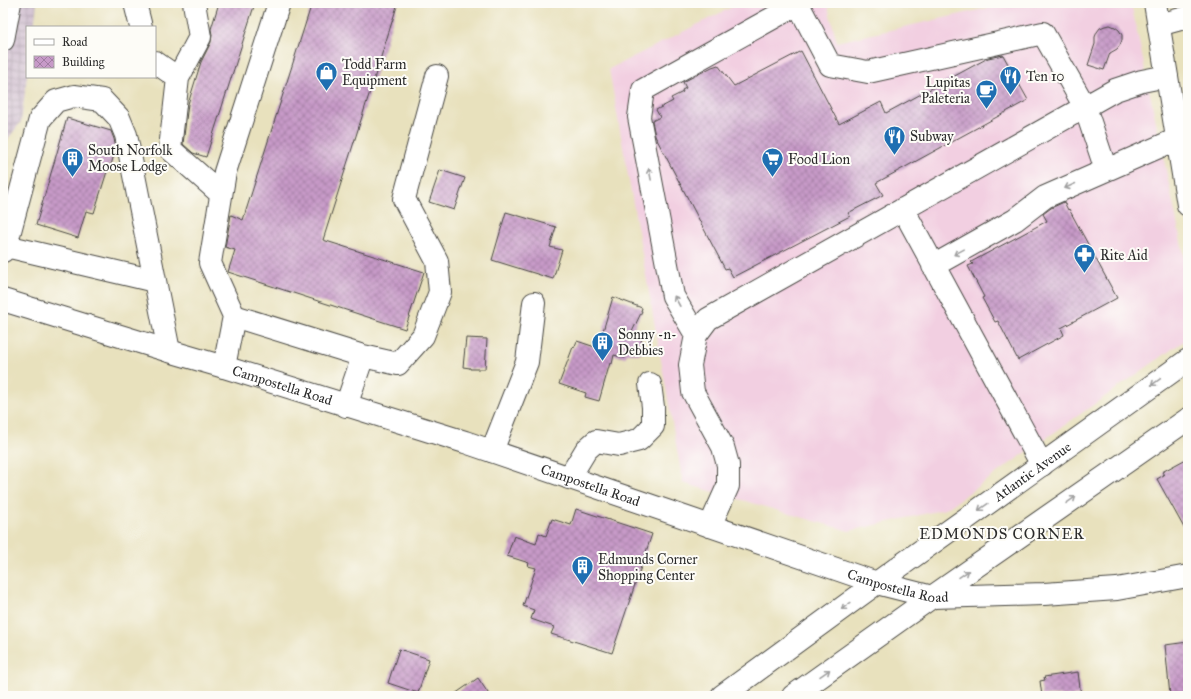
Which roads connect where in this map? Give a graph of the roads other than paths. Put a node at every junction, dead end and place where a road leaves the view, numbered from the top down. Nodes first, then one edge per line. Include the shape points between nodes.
1 (10, 3) edge
2 (135, 3) edge
3 (194, 3) edge
4 (279, 3) edge
5 (1155, 3) edge
6 (1188, 17) edge
7 (1159, 25) junction
8 (141, 26) edge
9 (3, 40) edge
10 (156, 63) edge
11 (437, 76) dead end
12 (1167, 76) junction
13 (178, 78) junction
14 (1085, 107) junction
15 (1177, 139) junction
16 (1106, 170) junction
17 (221, 194) junction
18 (1188, 205) edge
19 (903, 209) junction
20 (5, 248) edge
21 (933, 266) junction
22 (155, 281) junction
23 (3, 300) edge
24 (534, 303) dead end
25 (234, 316) junction
26 (696, 335) junction
27 (169, 351) junction
28 (364, 356) junction
29 (1188, 360) edge
30 (224, 367) junction
31 (650, 384) dead end
32 (346, 406) junction
33 (1188, 419) edge
34 (492, 451) junction
35 (1042, 465) junction
36 (569, 478) junction
37 (710, 526) junction
38 (1188, 576) edge
39 (877, 583) junction
40 (932, 597) junction
41 (722, 696) edge
42 (793, 696) edge

1 - 9 main road
2 - 8 main road
3 - 13 main road via 200,37
4 - 17 main road via 225,172
5 - 7 main road
6 - 7 main road
7 - 12 main road
10 - 13 main road
11 - 28 main road via 404,199 437,261 440,292 423,336 398,364
12 - 14 main road via 1115,90
12 - 15 main road
13 - 17 main road via 170,149
14 - 16 main road
14 - 19 main road
26 -> 14 main road via 673,296 640,117 643,90 798,4 830,65 868,72 1043,32
15 - 16 main road
15 - 18 main road
16 -> 21 main road via 1045,197 1016,220
17 - 25 main road via 210,263
19 - 21 main road
19 - 26 main road via 708,319
20 - 22 main road
20 - 22 main road via 40,119 56,101 74,96 102,100 119,118 126,135
21 - 35 main road
22 - 27 main road
23 - 27 main road, Campostella Road
24 - 34 main road via 527,362
25 - 28 main road
25 - 30 main road
26 - 37 main road via 690,365 693,392 723,447 728,465 728,486
27 - 30 main road, Campostella Road
28 - 32 main road
29 -> 35 main road, Atlantic Avenue
30 - 32 main road, Campostella Road
31 - 36 main road via 653,426 639,440 619,445 596,441 586,450
32 - 34 main road, Campostella Road
40 -> 33 main road
34 - 36 main road, Campostella Road
35 -> 39 main road, Atlantic Avenue
36 - 37 main road, Campostella Road
37 - 39 main road, Campostella Road
38 - 40 main road, Campostella Road via 1117,589
39 - 40 main road, Campostella Road
39 -> 41 main road, Atlantic Avenue
42 -> 40 main road

